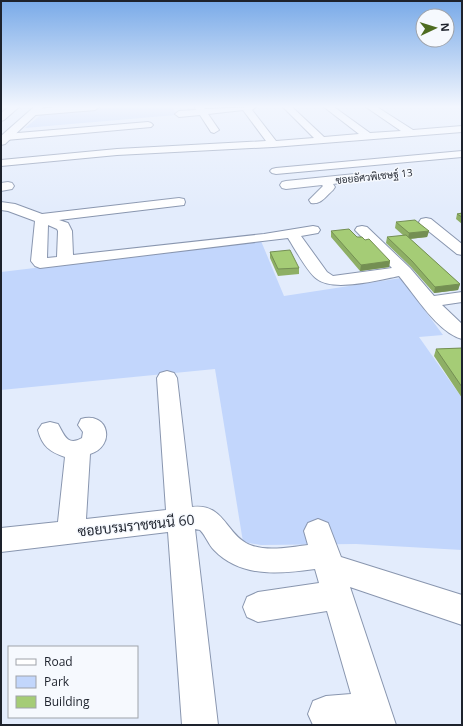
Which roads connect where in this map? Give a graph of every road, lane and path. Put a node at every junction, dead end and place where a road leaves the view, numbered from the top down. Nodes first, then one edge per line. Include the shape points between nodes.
1 (271, 141) edge
2 (310, 141) edge
3 (321, 141) edge
4 (355, 141) edge
5 (273, 144) junction
6 (58, 147) dead end
7 (1, 148) edge
8 (330, 149) dead end
9 (364, 149) dead end
10 (462, 154) edge
11 (1, 155) edge
12 (50, 158) junction
13 (1, 159) edge
14 (18, 161) junction
15 (1, 163) edge
16 (276, 171) dead end
17 (363, 177) dead end
18 (326, 181) junction
19 (286, 185) dead end
20 (315, 200) dead end
21 (179, 202) dead end
22 (1, 206) edge
23 (42, 218) junction
24 (426, 222) dead end
25 (313, 230) dead end
26 (362, 230) dead end
27 (294, 238) dead end
28 (462, 251) edge
29 (65, 261) junction
30 (404, 271) junction
31 (462, 297) edge
32 (430, 302) junction
33 (462, 333) edge
34 (167, 378) dead end
35 (90, 425) dead end
36 (50, 430) dead end
37 (78, 449) junction
38 (180, 519) junction
39 (71, 532) junction
40 (1, 540) edge
41 (327, 562) junction
42 (258, 607) dead end
43 (462, 610) edge
44 (326, 714) dead end
45 (375, 717) edge
46 (200, 725) edge

1 - 5 street
2 - 5 street
3 - 8 street
4 - 9 street
5 - 12 street via 160,149
6 - 12 street via 50,151
7 - 11 street via 9,147
10 - 16 street
12 - 14 street
13 - 14 street
14 - 15 street
17 - 18 street, ซอยอัศวพิเชษฐ์ 13
18 - 19 street, ซอยอัศวพิเชษฐ์ 13
18 - 20 street via 329,187
21 - 23 street via 150,202
22 - 23 street
23 - 29 street via 63,226
23 - 29 street via 40,263
24 - 28 street
25 - 29 street via 264,238 168,242
26 - 30 street
27 - 30 street via 321,275 329,280
30 - 32 street
31 - 32 street
32 - 33 street via 445,320
34 - 38 street
35 - 37 street via 95,430 93,442
36 - 37 street via 54,441 61,447
37 - 39 street
38 - 39 street, ซอยบรมราชชนนี 60
38 - 41 street, ซอยบรมราชชนนี 60 via 200,517 210,520 225,544 249,559
38 - 46 street
39 - 40 street, ซอยบรมราชชนนี 60
41 - 42 street
41 - 43 street
41 - 45 street
44 - 45 street

